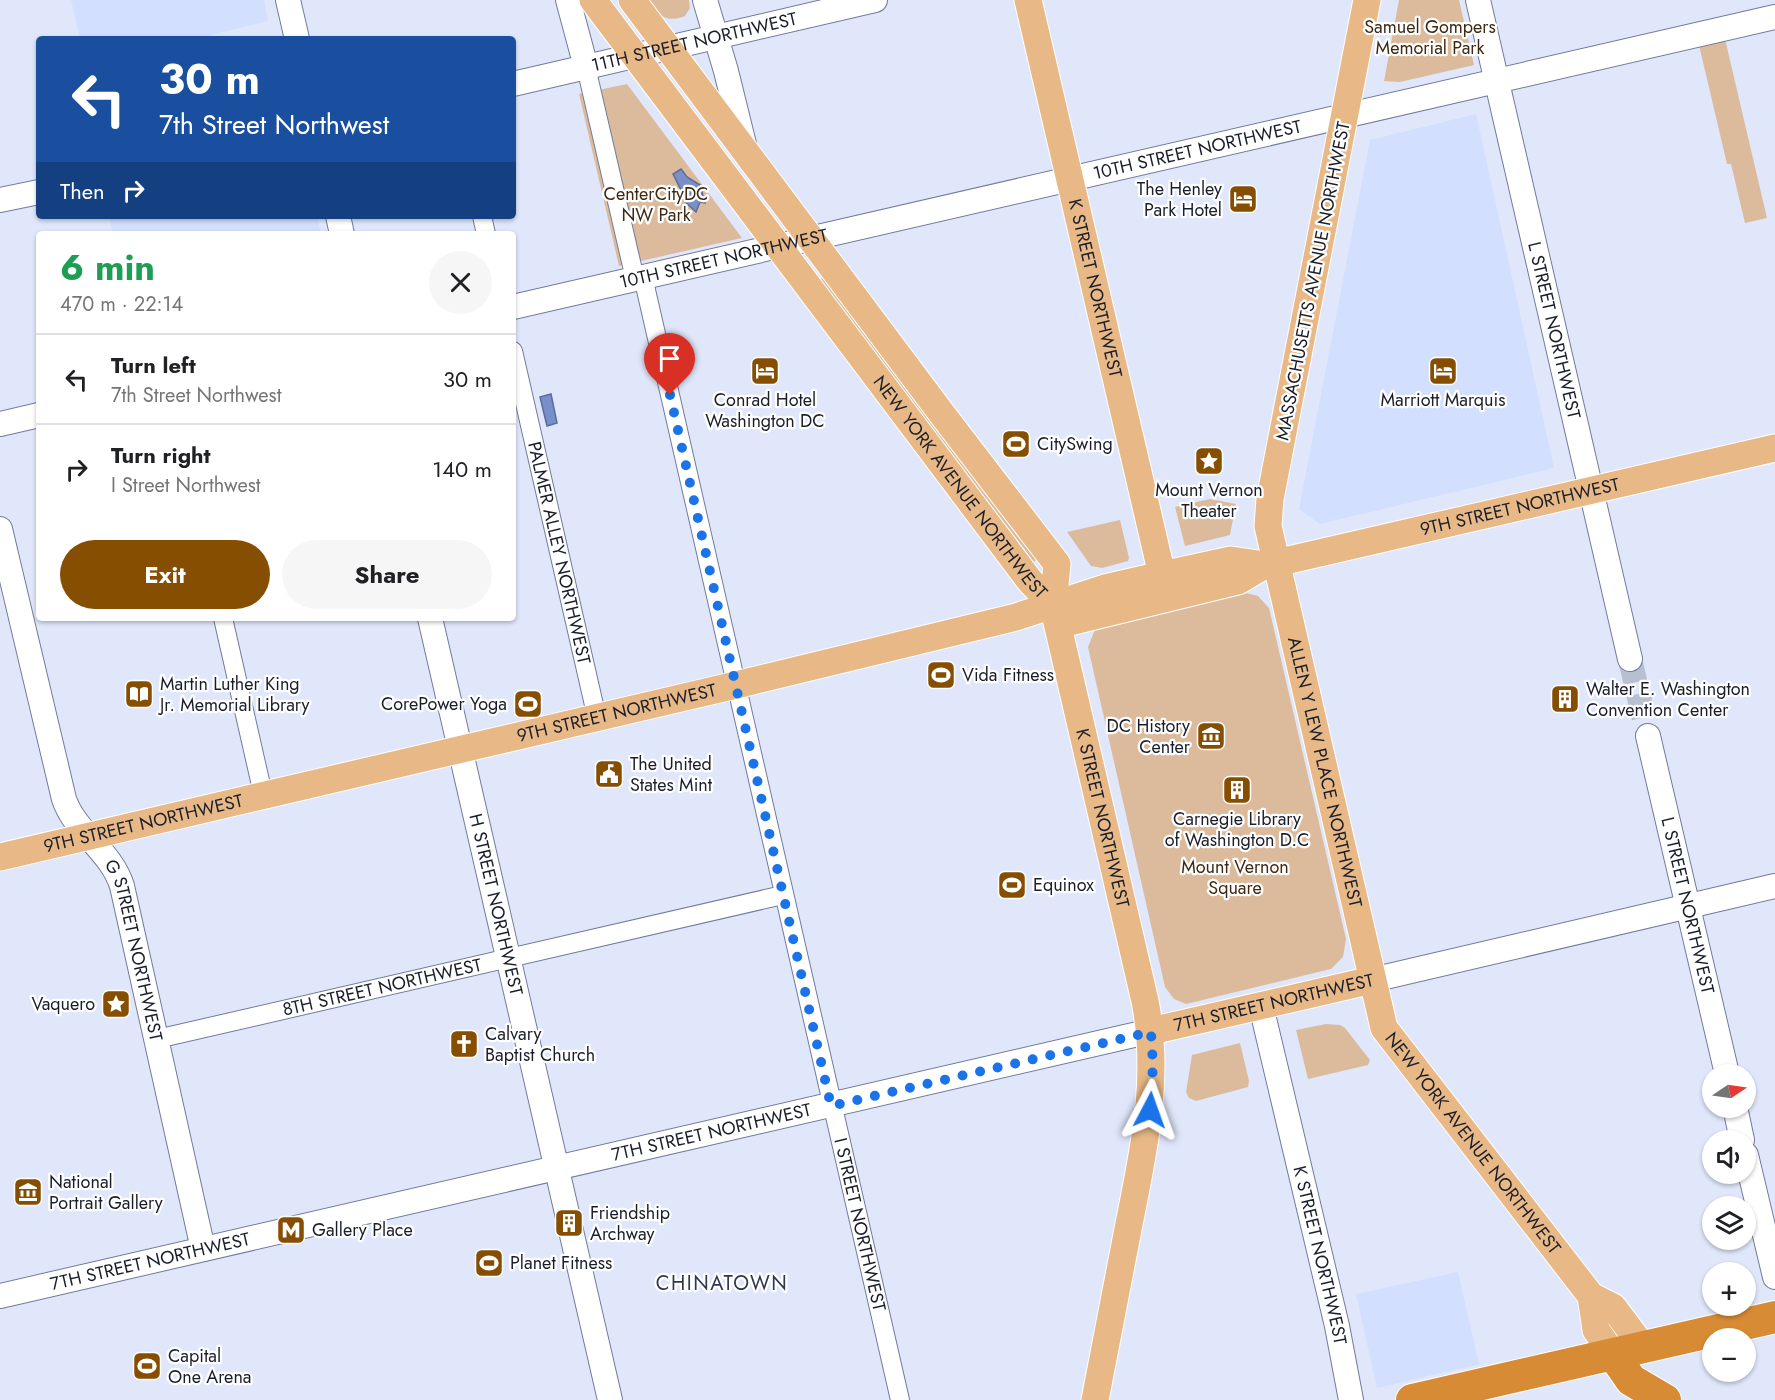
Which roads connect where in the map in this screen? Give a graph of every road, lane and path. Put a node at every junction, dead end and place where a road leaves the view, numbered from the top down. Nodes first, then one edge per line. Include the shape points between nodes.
1 (288, 0) edge
2 (568, 0) edge
3 (593, 0) edge
4 (632, 0) edge
5 (705, 0) edge
6 (875, 0) edge
7 (1028, 0) edge
8 (1478, 0) edge
9 (1362, 8) edge
10 (1775, 18) edge
11 (296, 36) edge
12 (716, 37) junction
13 (668, 48) junction
14 (635, 56) junction
15 (585, 67) junction
16 (1497, 81) junction
17 (516, 83) edge
18 (1345, 116) junction
19 (745, 151) junction
20 (1071, 179) junction
21 (36, 193) edge
22 (0, 200) edge
23 (812, 240) junction
24 (778, 247) junction
25 (639, 278) junction
26 (516, 306) edge
27 (516, 364) edge
28 (36, 416) edge
29 (0, 424) edge
30 (1775, 448) edge
31 (1592, 489) junction
32 (0, 529) edge
33 (1270, 564) junction
34 (1162, 575) junction
35 (1056, 615) junction
36 (223, 621) edge
37 (431, 621) edge
38 (1630, 659) tunnel mouth
39 (736, 686) junction
40 (597, 718) junction
41 (1648, 736) tunnel mouth
42 (461, 749) junction
43 (263, 794) junction
44 (89, 835) junction
45 (0, 857) edge
46 (1775, 886) edge
47 (783, 895) junction
48 (1687, 907) junction
49 (509, 957) junction
50 (1372, 980) junction
51 (1261, 1006) junction
52 (1151, 1032) junction
53 (157, 1040) junction
54 (1725, 1064) edge
55 (831, 1106) junction
56 (557, 1168) junction
57 (1753, 1184) edge
58 (203, 1249) junction
59 (1775, 1277) edge
60 (0, 1296) edge
61 (1591, 1296) junction
62 (1775, 1317) edge
63 (1643, 1347) junction
64 (1613, 1354) junction
65 (610, 1400) edge
66 (900, 1400) edge
67 (1095, 1400) edge
68 (1351, 1400) edge
69 (1412, 1400) edge
70 (1667, 1400) edge

1 - 11 main road
2 - 15 main road
3 - 14 main road, NEW YORK AVENUE NORTHWEST
4 - 13 main road, NEW YORK AVENUE NORTHWEST
5 - 12 main road
6 - 12 main road, 11TH STREET NORTHWEST
7 - 20 main road, K STREET NORTHWEST
8 - 16 main road, L STREET NORTHWEST
9 - 18 main road, MASSACHUSETTS AVENUE NORTHWEST
10 - 16 main road, 10TH STREET NORTHWEST
12 - 13 main road, 11TH STREET NORTHWEST
12 - 19 main road
13 - 14 main road, 11TH STREET NORTHWEST
13 - 19 main road, NEW YORK AVENUE NORTHWEST
14 - 15 main road, 11TH STREET NORTHWEST
14 - 24 main road, NEW YORK AVENUE NORTHWEST
15 - 17 main road, 11TH STREET NORTHWEST
15 - 25 street, I STREET NORTHWEST
16 - 18 main road, 10TH STREET NORTHWEST
16 - 31 main road, L STREET NORTHWEST
18 - 20 main road, 10TH STREET NORTHWEST
18 - 33 main road, MASSACHUSETTS AVENUE NORTHWEST via 1268,510
19 - 23 main road, NEW YORK AVENUE NORTHWEST
20 - 23 main road, 10TH STREET NORTHWEST
20 - 34 main road, K STREET NORTHWEST
21 - 22 main road
23 - 24 main road, 10TH STREET NORTHWEST
23 - 35 main road, NEW YORK AVENUE NORTHWEST via 1057,564
24 - 25 main road, 10TH STREET NORTHWEST
24 - 35 main road, NEW YORK AVENUE NORTHWEST
25 - 26 main road, 10TH STREET NORTHWEST
25 - 39 street, I STREET NORTHWEST
27 - 40 street, PALMER ALLEY NORTHWEST
28 - 29 main road
30 - 31 main road, 9TH STREET NORTHWEST
31 - 33 main road, 9TH STREET NORTHWEST
31 - 38 main road, L STREET NORTHWEST
32 - 44 main road, G STREET NORTHWEST via 61,789 67,808
33 - 34 main road, 9TH STREET NORTHWEST via 1231,560
33 - 35 main road, 9TH STREET NORTHWEST via 1238,581
33 - 50 main road, ALLEN Y LEW PLACE NORTHWEST
34 - 35 main road, 9TH STREET NORTHWEST via 1105,588
35 - 39 main road, 9TH STREET NORTHWEST
35 - 52 main road, K STREET NORTHWEST
36 - 43 street
37 - 42 main road, H STREET NORTHWEST
39 - 40 main road, 9TH STREET NORTHWEST
39 - 47 street, I STREET NORTHWEST
40 - 42 main road, 9TH STREET NORTHWEST
41 - 48 main road, L STREET NORTHWEST
42 - 43 main road, 9TH STREET NORTHWEST
42 - 49 main road, H STREET NORTHWEST
43 - 44 main road, 9TH STREET NORTHWEST
44 - 45 main road, 9TH STREET NORTHWEST
44 - 53 main road, G STREET NORTHWEST via 118,875
46 - 48 main road, 7TH STREET NORTHWEST
47 - 49 street, 8TH STREET NORTHWEST
47 - 55 street, I STREET NORTHWEST
48 - 50 main road, 7TH STREET NORTHWEST
48 - 54 main road, L STREET NORTHWEST
49 - 53 street, 8TH STREET NORTHWEST
49 - 56 main road, H STREET NORTHWEST
50 - 51 main road, 7TH STREET NORTHWEST
50 - 61 main road, NEW YORK AVENUE NORTHWEST via 1384,1028 1392,1041
51 - 52 main road, 7TH STREET NORTHWEST
51 - 68 main road, K STREET NORTHWEST
52 - 55 main road, 7TH STREET NORTHWEST
52 - 67 main road via 1152,1088 1147,1133
53 - 58 main road, G STREET NORTHWEST
55 - 56 main road, 7TH STREET NORTHWEST
55 - 66 street, I STREET NORTHWEST
56 - 58 main road, 7TH STREET NORTHWEST
56 - 65 main road, H STREET NORTHWEST
57 - 59 main road
58 - 60 main road, 7TH STREET NORTHWEST
61 - 63 main road, NEW YORK AVENUE NORTHWEST via 1613,1307
61 - 64 main road, NEW YORK AVENUE NORTHWEST via 1596,1330
62 - 63 highway
63 - 64 highway
63 - 70 highway, NEW YORK AVENUE NORTHWEST via 1661,1371
64 - 69 highway
64 - 70 highway, NEW YORK AVENUE NORTHWEST via 1631,1380

